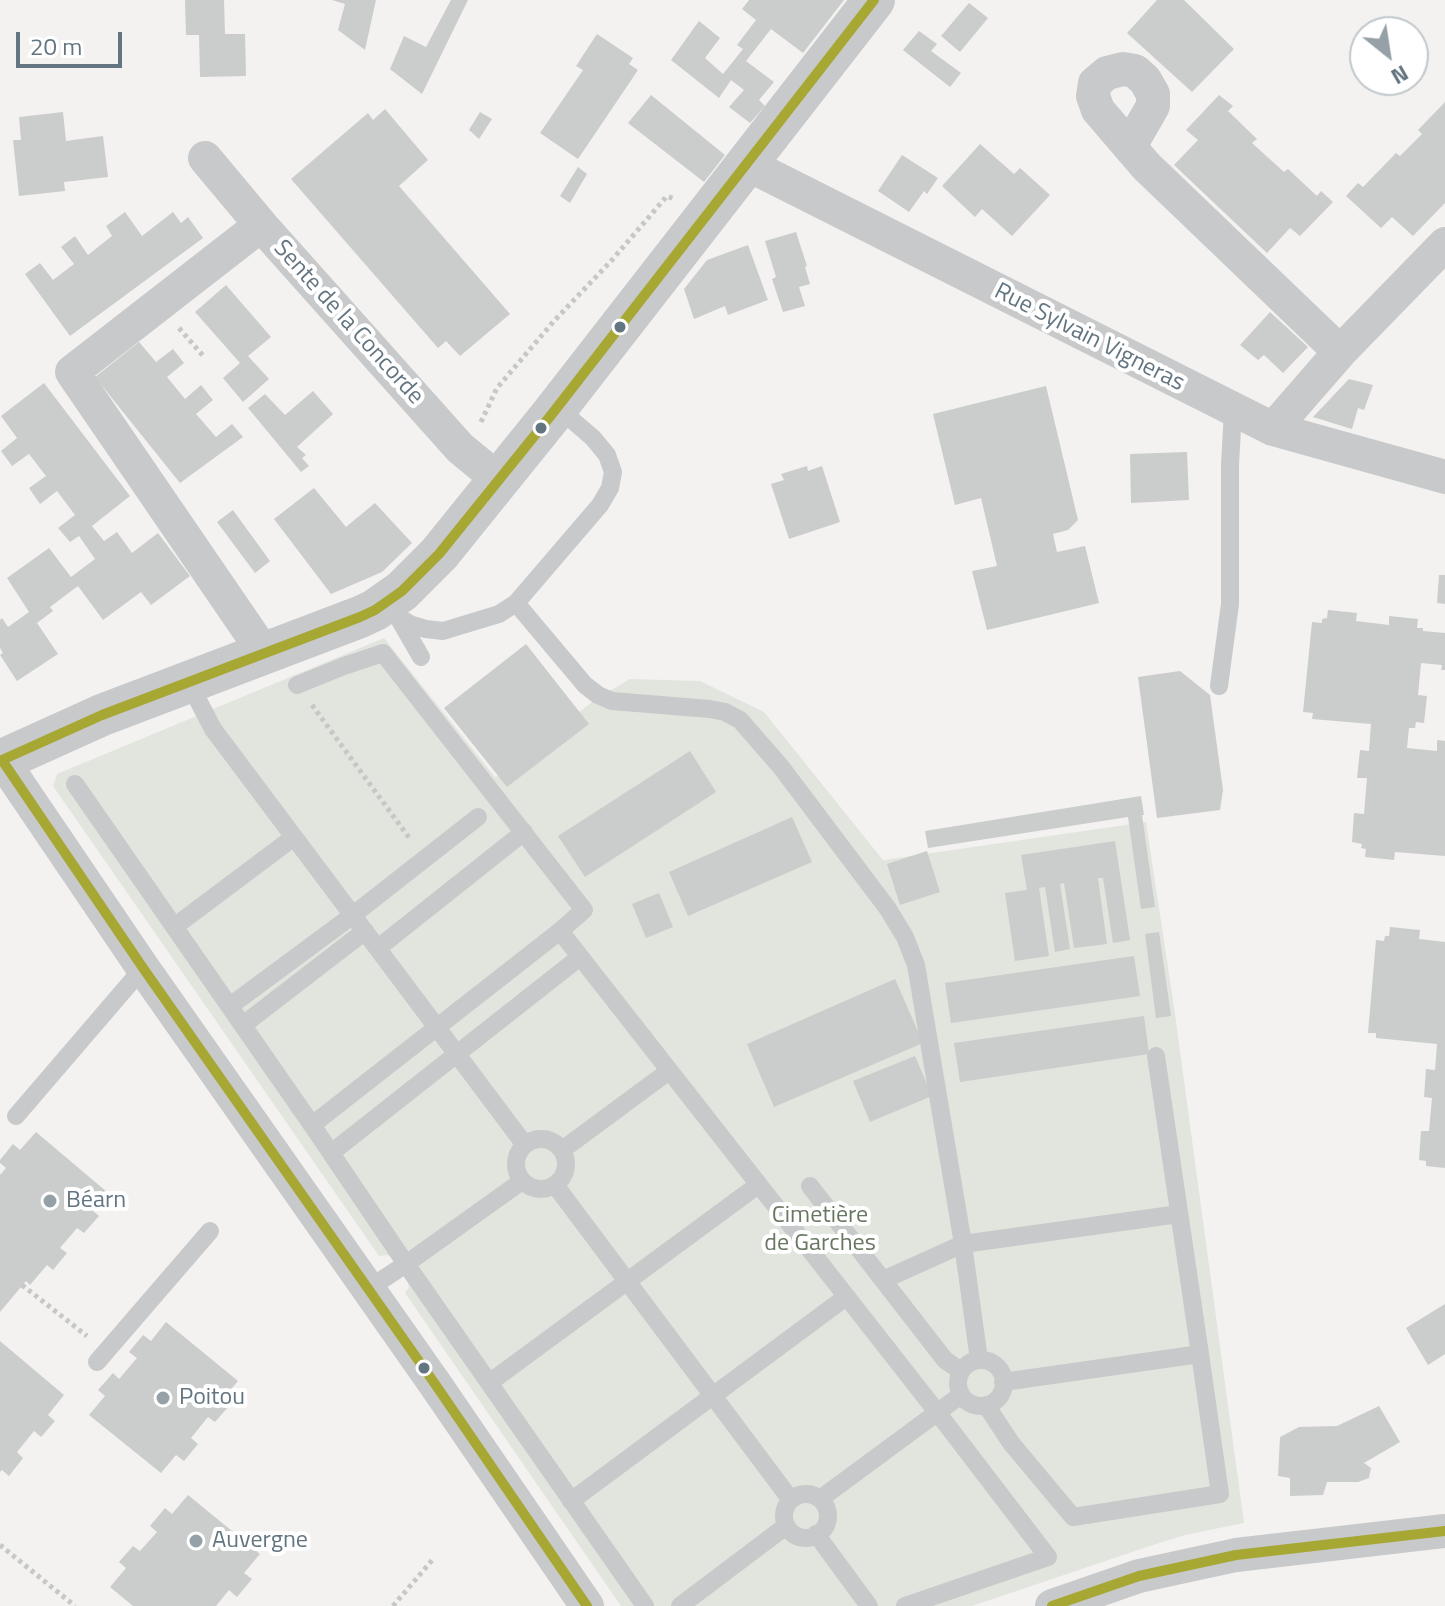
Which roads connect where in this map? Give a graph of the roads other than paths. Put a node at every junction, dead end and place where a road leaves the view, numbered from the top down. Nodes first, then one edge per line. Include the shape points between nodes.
1 (874, 0) edge
2 (1130, 146) dead end
3 (205, 158) dead end
4 (747, 164) junction
5 (261, 225) junction
6 (1445, 244) edge
7 (1340, 352) junction
8 (557, 407) junction
9 (1233, 410) junction
10 (1273, 429) junction
11 (1445, 477) edge
12 (499, 480) junction
13 (516, 603) junction
14 (393, 610) junction
15 (254, 638) dead end
16 (421, 657) dead end
17 (188, 681) junction
18 (297, 685) road end
19 (1219, 686) dead end
20 (1, 761) edge
21 (75, 784) dead end
22 (478, 817) dead end
23 (524, 832) junction
24 (294, 837) junction
25 (353, 915) junction
26 (174, 927) junction
27 (365, 931) junction
28 (560, 931) junction
29 (378, 948) junction
30 (580, 957) junction
31 (143, 968) junction
32 (230, 1006) junction
33 (243, 1025) junction
34 (437, 1026) junction
35 (457, 1053) junction
36 (1156, 1056) dead end
37 (669, 1071) junction
38 (16, 1116) dead end
39 (312, 1125) junction
40 (525, 1145) junction
41 (562, 1150) junction
42 (331, 1153) junction
43 (522, 1181) junction
44 (555, 1185) junction
45 (758, 1185) junction
46 (810, 1186) dead end
47 (1179, 1214) junction
48 (210, 1231) dead end
49 (963, 1244) junction
50 (406, 1264) junction
51 (883, 1280) junction
52 (627, 1281) junction
53 (368, 1289) junction
54 (846, 1297) junction
55 (1200, 1354) junction
56 (102, 1357) road end
57 (979, 1360) junction
58 (961, 1371) junction
59 (1003, 1382) junction
60 (489, 1383) junction
61 (961, 1395) junction
62 (713, 1396) junction
63 (986, 1405) junction
64 (937, 1412) junction
65 (820, 1499) junction
66 (791, 1500) junction
67 (571, 1501) junction
68 (786, 1526) junction
69 (1445, 1531) edge
70 (816, 1534) junction
71 (587, 1606) edge
72 (645, 1606) edge
73 (680, 1606) edge
74 (869, 1606) edge
75 (905, 1606) edge
76 (1052, 1606) edge

1 - 4 street
2 - 7 street
3 - 5 street, Sente de la Concorde
4 - 8 street
4 - 9 street, Rue Sylvain Vigneras
5 - 12 street, Sente de la Concorde via 460,448
5 - 15 street via 72,372
6 - 7 street
7 - 10 street
8 - 12 street
8 - 13 lane via 607,455 613,472 610,488
9 - 10 street, Rue Sylvain Vigneras
9 - 19 lane via 1230,604
10 - 11 street, Rue Sylvain Vigneras
12 - 14 street
13 - 14 lane via 499,614 443,631 412,625
13 - 49 lane via 598,695 612,701 710,709 740,720 888,909 916,965
14 - 16 lane
14 - 17 street via 360,617
17 - 20 street
17 - 24 lane via 213,729
18 - 23 lane via 383,653
20 - 31 street
21 - 26 lane
22 - 25 lane
23 - 28 lane via 584,910
23 - 29 lane
24 - 25 lane
24 - 26 lane
25 - 27 lane
25 - 32 lane
26 - 32 lane
27 - 29 lane
27 - 33 lane
28 - 30 lane
28 - 34 lane
29 - 34 lane
30 - 35 lane
30 - 37 lane
31 - 38 lane
31 - 53 street
32 - 33 lane
33 - 39 lane
34 - 35 lane
34 - 39 lane
35 - 40 lane
35 - 42 lane
36 - 47 lane
37 - 41 lane
37 - 45 lane
39 - 42 lane
40 - 41 lane via 545,1139
40 - 43 lane via 516,1166
41 - 44 lane via 566,1169
42 - 50 lane
43 - 44 lane via 535,1189
43 - 50 lane
44 - 52 lane
45 - 52 lane
45 - 54 lane
46 - 51 lane
47 - 49 lane
47 - 55 lane
48 - 56 lane
49 - 51 lane
49 - 57 lane
50 - 53 lane
50 - 60 lane
51 - 58 lane via 945,1360
52 - 60 lane
52 - 62 lane
53 - 71 street
54 - 62 lane
54 - 64 lane
55 - 59 lane
55 - 63 lane via 1220,1494 1073,1517
57 - 58 lane
57 - 59 lane via 997,1367
58 - 61 lane
59 - 63 lane via 999,1397
60 - 67 lane
61 - 63 lane via 972,1405
61 - 64 lane
62 - 66 lane
62 - 67 lane
64 - 65 lane
64 - 75 lane via 1048,1557
65 - 66 lane via 805,1494
65 - 70 lane via 827,1521
66 - 68 lane via 784,1512
67 - 72 lane
68 - 70 lane via 805,1538
68 - 73 lane
69 - 76 street via 1236,1555 1139,1576
70 - 74 lane

